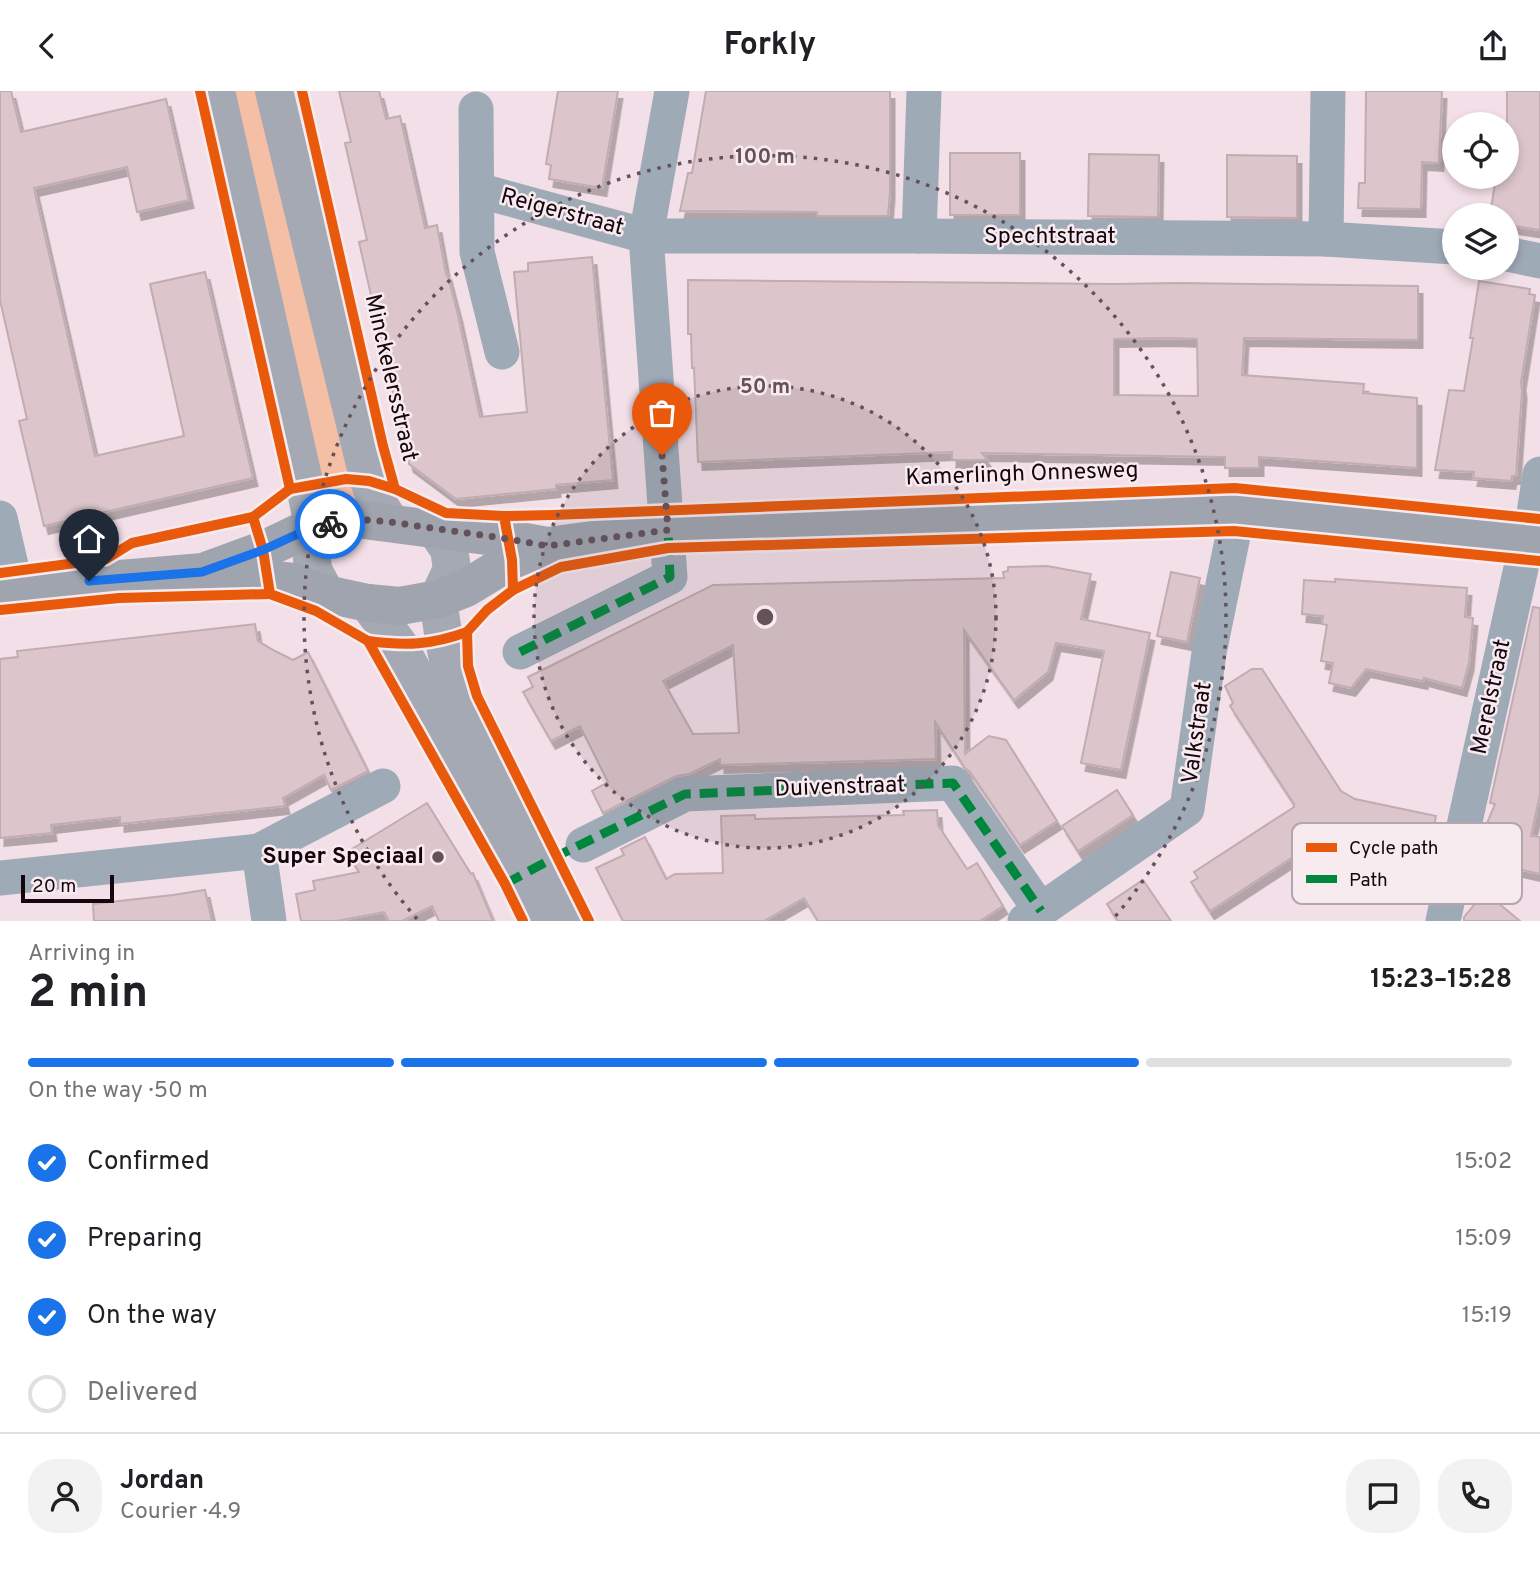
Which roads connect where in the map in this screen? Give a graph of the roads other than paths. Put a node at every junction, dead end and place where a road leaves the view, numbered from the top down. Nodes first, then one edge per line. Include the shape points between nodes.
1 (216, 91) edge
2 (274, 91) edge
3 (672, 91) edge
4 (924, 91) edge
5 (1328, 91) edge
6 (477, 109) dead end
7 (477, 190) junction
8 (646, 236) junction
9 (919, 236) junction
10 (1326, 239) junction
11 (1442, 246) edge
12 (1519, 257) edge
13 (1540, 261) edge
14 (502, 352) dead end
15 (1540, 474) edge
16 (1236, 505) junction
17 (0, 518) edge
18 (390, 522) junction
19 (313, 527) junction
20 (436, 529) junction
21 (668, 530) junction
22 (1535, 540) edge
23 (547, 546) junction
24 (202, 572) junction
25 (8, 588) edge
26 (326, 594) junction
27 (438, 599) junction
28 (368, 603) junction
29 (520, 652) dead end
30 (383, 786) dead end
31 (1465, 823) edge
32 (583, 845) dead end
33 (258, 851) junction
34 (0, 878) edge
35 (1033, 916) edge
36 (269, 921) edge
37 (539, 921) edge
38 (574, 921) edge

1 - 19 main road
2 - 18 main road, Minckelersstraat via 369,481
3 - 8 street, Reigerstraat
4 - 9 street
5 - 10 street
6 - 7 street, Reigerstraat
7 - 8 street, Reigerstraat
7 - 14 street, Reigerstraat via 477,252
8 - 9 street, Spechtstraat
8 - 21 street, Reigerstraat
9 - 10 street, Spechtstraat
10 - 11 street, Spechtstraat
12 - 13 street
15 - 22 street, Merelstraat
16 - 21 main road, Kamerlingh Onnesweg
16 - 22 main road, Kamerlingh Onnesweg
16 - 35 street, Valkstraat via 1187,809
17 - 25 street
18 - 19 main road, Kamerlingh Onnesweg via 356,519
18 - 20 main road, Kamerlingh Onnesweg
19 - 24 main road, Kamerlingh Onnesweg
19 - 26 main road via 313,570
20 - 23 main road, Kamerlingh Onnesweg
20 - 27 main road via 449,549 452,569
21 - 23 main road, Kamerlingh Onnesweg
21 - 29 street via 670,577
22 - 31 street, Merelstraat via 1523,559
23 - 27 main road, Kamerlingh Onnesweg
24 - 25 main road, Kamerlingh Onnesweg
24 - 26 main road, Kamerlingh Onnesweg via 293,582
26 - 28 main road, Kamerlingh Onnesweg
27 - 28 main road, Kamerlingh Onnesweg via 400,606
27 - 38 main road via 449,664
28 - 37 main road via 399,645
30 - 33 street
32 - 35 street, Duivenstraat via 685,794 953,783
33 - 34 street
33 - 36 street

